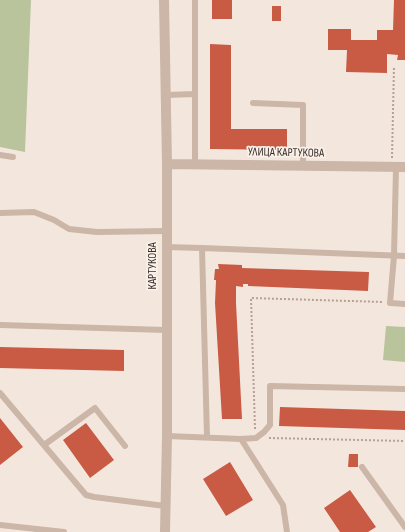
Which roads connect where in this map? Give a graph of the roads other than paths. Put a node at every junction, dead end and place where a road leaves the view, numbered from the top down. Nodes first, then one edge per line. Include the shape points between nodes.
1 (164, 0) edge
2 (195, 0) edge
3 (195, 94) junction
4 (166, 95) junction
5 (253, 103) dead end
6 (0, 155) edge
7 (13, 158) dead end
8 (167, 164) junction
9 (195, 165) junction
10 (303, 166) junction
11 (397, 167) edge
12 (0, 213) edge
13 (166, 231) junction
14 (166, 247) junction
15 (202, 248) junction
16 (394, 256) junction
17 (405, 256) edge
18 (405, 304) edge
19 (0, 325) edge
20 (166, 330) junction
21 (405, 389) edge
22 (0, 393) edge
23 (167, 436) junction
24 (207, 437) junction
25 (241, 439) junction
26 (44, 445) junction
27 (125, 446) dead end
28 (362, 467) dead end
29 (165, 506) junction
30 (0, 525) edge
31 (405, 528) edge
32 (64, 532) edge
33 (165, 532) edge
34 (287, 532) edge

1 - 4 street, КАРТУКОВА
2 - 3 lane
3 - 4 lane
3 - 9 lane
4 - 8 street, КАРТУКОВА
5 - 10 lane via 303,105
6 - 7 lane
8 - 9 street, УЛИЦА КАРТУКОВА
8 - 13 street, КАРТУКОВА
9 - 10 street, УЛИЦА КАРТУКОВА
10 - 11 street, УЛИЦА КАРТУКОВА
11 - 16 lane
12 - 13 lane via 34,212 69,229 97,232
13 - 14 street, КАРТУКОВА
14 - 15 lane
14 - 20 street, КАРТУКОВА
15 - 16 lane
15 - 24 lane
16 - 17 lane
16 - 18 lane via 390,303
19 - 20 lane
20 - 23 street, КАРТУКОВА
21 - 25 lane via 270,386 270,425 256,438
22 - 26 lane
23 - 24 lane
23 - 29 street, КАРТУКОВА
24 - 25 lane
25 - 34 lane via 283,505
26 - 27 lane via 95,408
26 - 29 lane via 86,495
28 - 31 lane
29 - 33 street, КАРТУКОВА
30 - 32 lane

